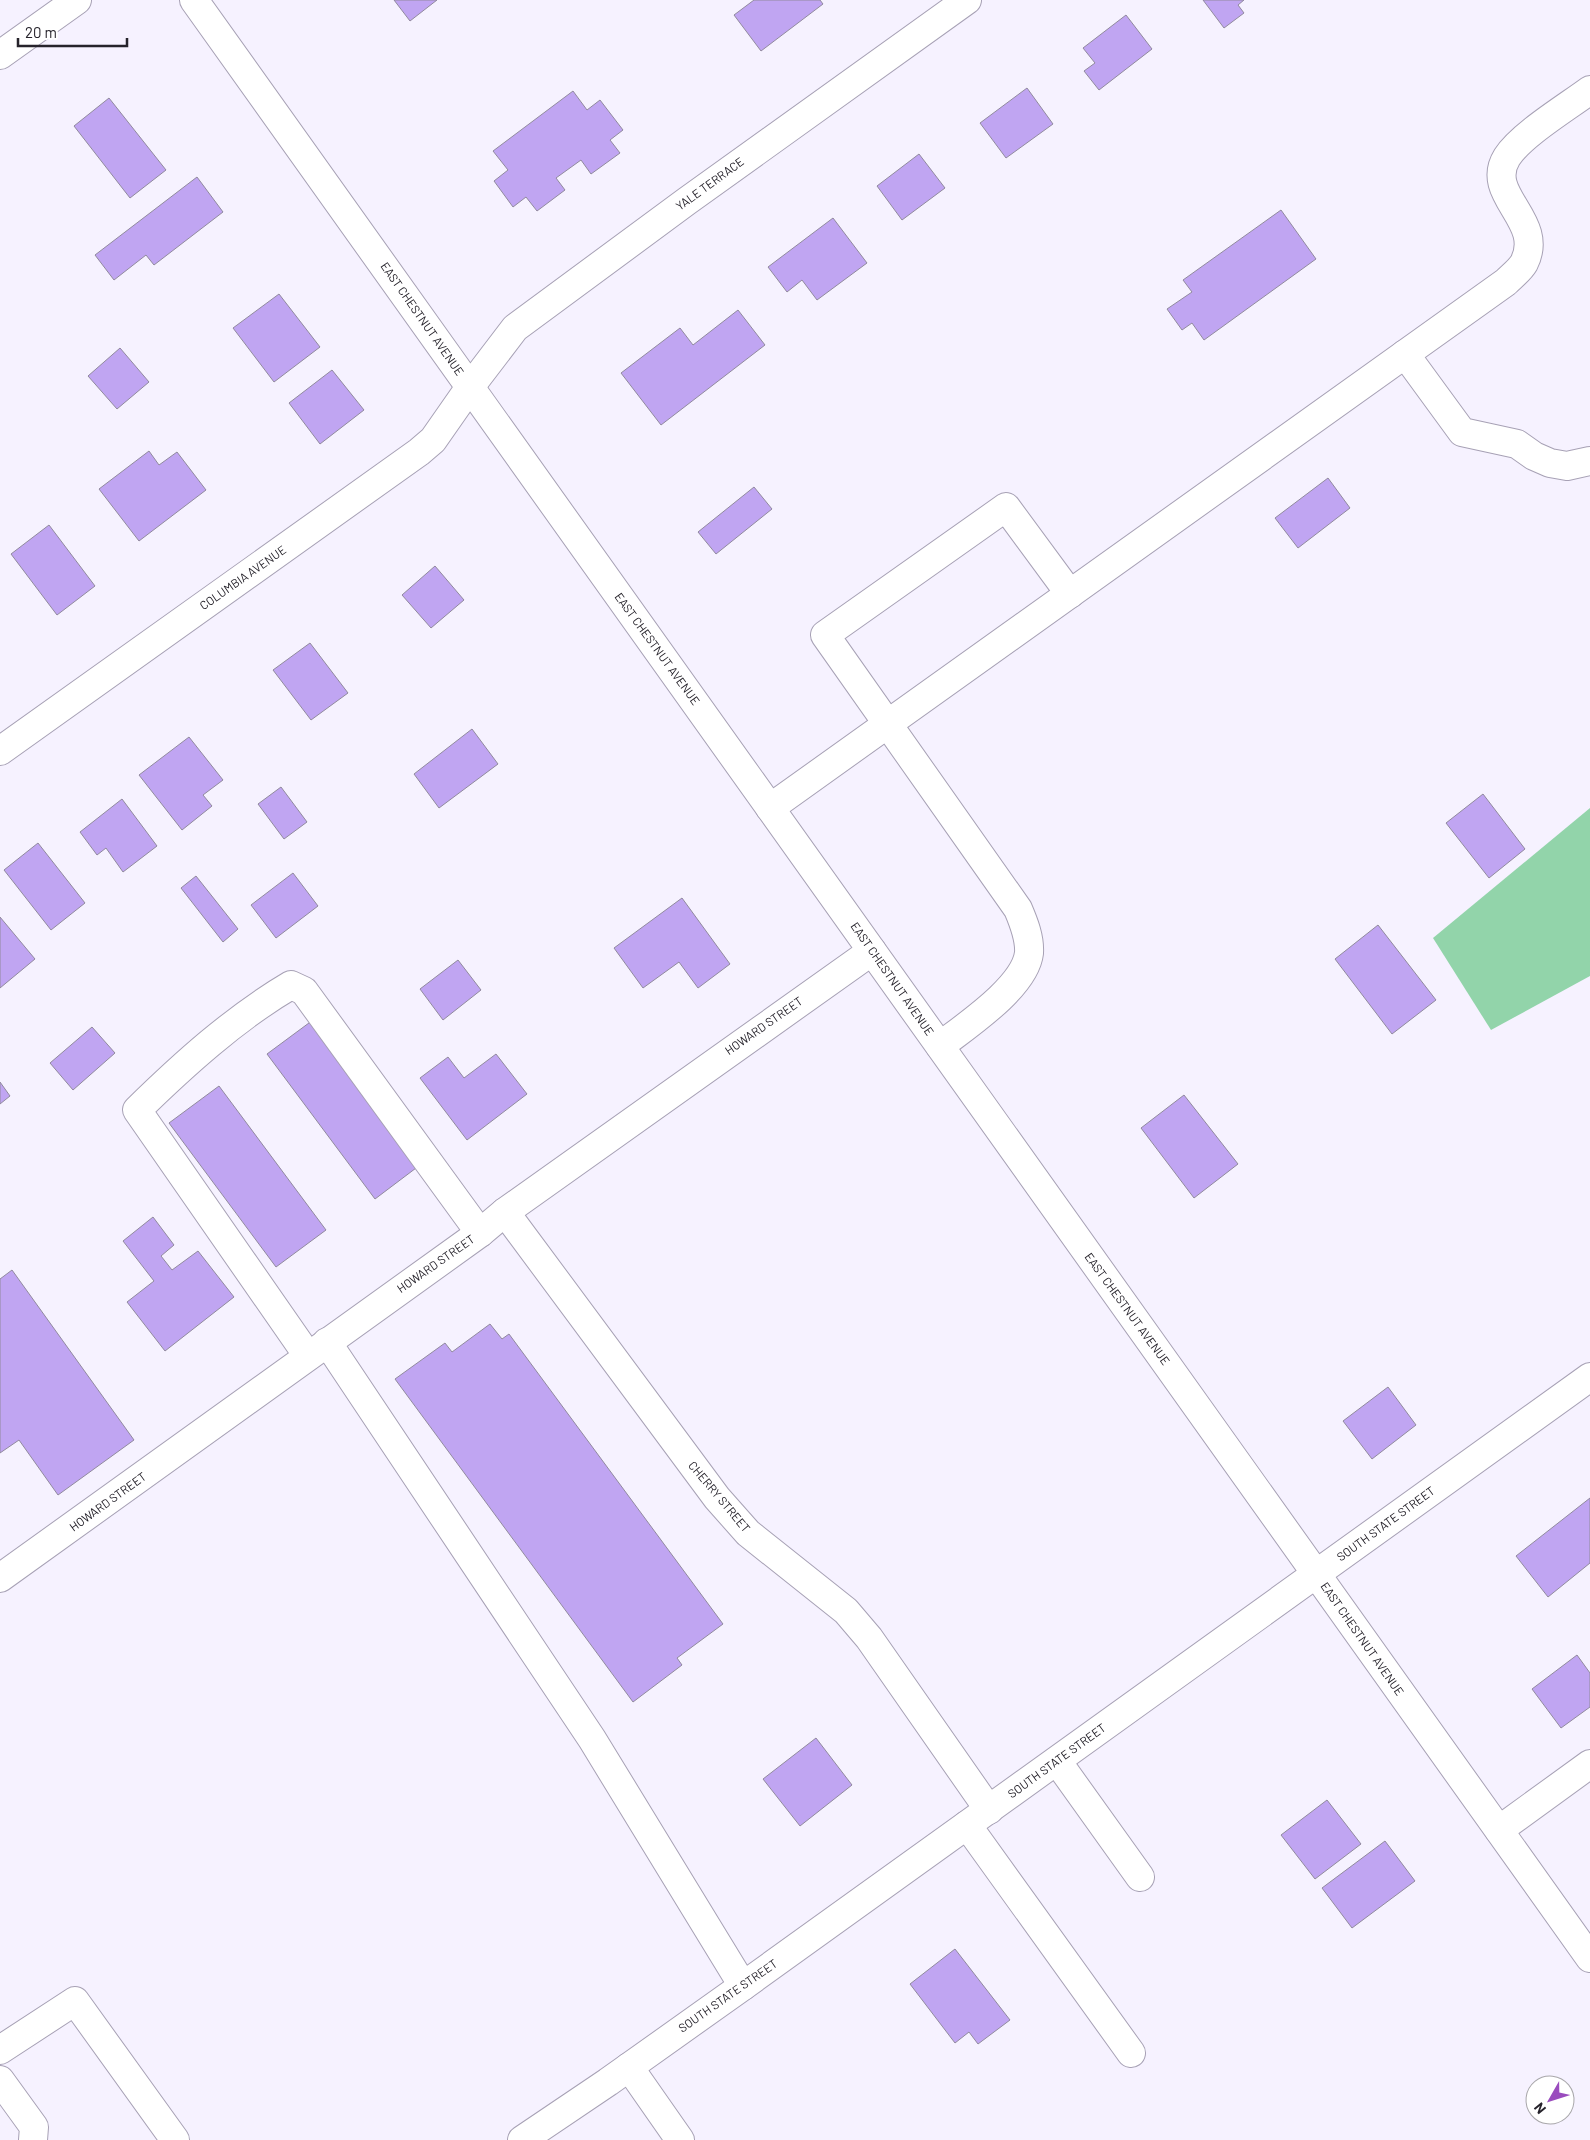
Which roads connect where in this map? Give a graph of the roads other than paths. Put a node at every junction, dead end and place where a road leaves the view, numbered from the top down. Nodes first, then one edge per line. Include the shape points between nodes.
1 (76, 0) edge
2 (194, 0) edge
3 (967, 0) edge
4 (0, 54) edge
5 (1590, 90) edge
6 (1405, 354) junction
7 (470, 387) junction
8 (1590, 461) edge
9 (1070, 594) junction
10 (886, 725) junction
11 (0, 751) edge
12 (770, 808) junction
13 (872, 951) junction
14 (940, 1046) junction
15 (505, 1212) junction
16 (480, 1233) junction
17 (318, 1349) junction
18 (1590, 1377) edge
19 (1317, 1575) junction
20 (0, 1578) edge
21 (1057, 1761) junction
22 (1590, 1764) edge
23 (989, 1810) junction
24 (967, 1825) junction
25 (1499, 1830) junction
26 (1140, 1877) dead end
27 (1590, 1958) edge
28 (743, 1986) junction
29 (0, 2050) edge
30 (1131, 2053) dead end
31 (629, 2067) junction
32 (0, 2080) edge
33 (33, 2140) edge
34 (175, 2140) edge
35 (522, 2140) edge
36 (680, 2140) edge

1 - 4 street
2 - 7 street, EAST CHESTNUT AVENUE
3 - 7 street, YALE TERRACE via 515,328
5 - 6 street via 1518,144 1506,159 1501,176 1504,191 1526,226 1530,246 1524,264 1506,282
6 - 8 street via 1462,432 1518,444 1550,463 1567,466
6 - 9 street
7 - 11 street, COLUMBIA AVENUE via 433,440 419,452
7 - 12 street, EAST CHESTNUT AVENUE
9 - 10 street
9 - 10 street via 1006,507 824,635
10 - 12 street
10 - 14 street via 1018,909 1027,932 1029,954 1020,977 1005,994
12 - 13 street, EAST CHESTNUT AVENUE
13 - 14 street, EAST CHESTNUT AVENUE
13 - 15 street, HOWARD STREET
14 - 19 street, EAST CHESTNUT AVENUE
15 - 16 street, HOWARD STREET
15 - 23 street, CHERRY STREET via 717,1498 748,1532 846,1611 869,1638
16 - 17 street, HOWARD STREET
16 - 17 street via 304,990 291,985 261,1003 137,1110
17 - 20 street, HOWARD STREET
17 - 28 street via 592,1739
18 - 19 street, SOUTH STATE STREET
19 - 21 street, SOUTH STATE STREET
19 - 25 street, EAST CHESTNUT AVENUE
21 - 23 street, SOUTH STATE STREET
21 - 26 street
22 - 25 street
23 - 24 street, SOUTH STATE STREET
24 - 28 street, SOUTH STATE STREET
24 - 30 street
25 - 27 street, EAST CHESTNUT AVENUE
28 - 31 street, SOUTH STATE STREET
29 - 34 street via 75,2001
31 - 35 street, SOUTH STATE STREET
31 - 36 street
32 - 33 street via 34,2127

